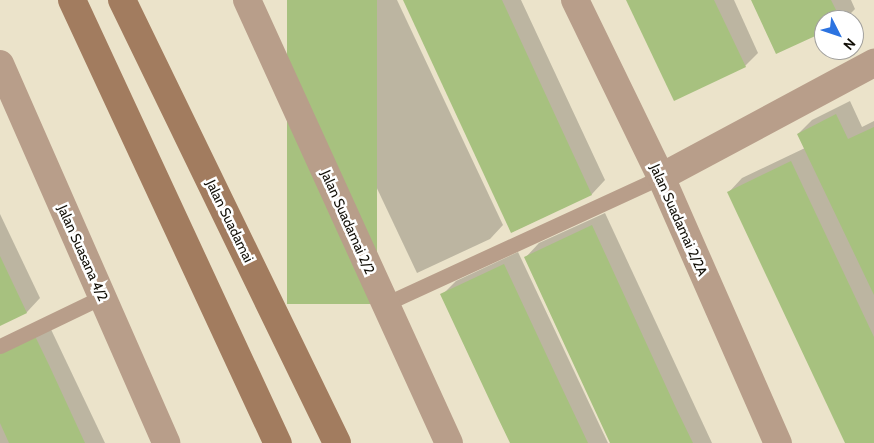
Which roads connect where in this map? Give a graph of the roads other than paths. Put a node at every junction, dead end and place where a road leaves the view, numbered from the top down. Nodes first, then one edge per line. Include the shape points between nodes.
1 (72, 0) edge
2 (122, 0) edge
3 (247, 0) edge
4 (575, 0) edge
5 (874, 63) edge
6 (0, 64) edge
7 (661, 177) junction
8 (102, 297) junction
9 (385, 304) junction
10 (0, 346) edge
11 (166, 443) edge
12 (278, 443) edge
13 (337, 443) edge
14 (449, 443) edge
15 (778, 443) edge

1 - 12 main road
2 - 13 main road, Jalan Suadamai
3 - 9 street, Jalan Suadamai 2/2
4 - 7 street, Jalan Suadamai 2/2A
5 - 7 street
6 - 8 street, Jalan Suasana 4/2
7 - 9 lane
7 - 15 street, Jalan Suadamai 2/2A
8 - 10 lane
8 - 11 street, Jalan Suasana 4/2
9 - 14 street, Jalan Suadamai 2/2

